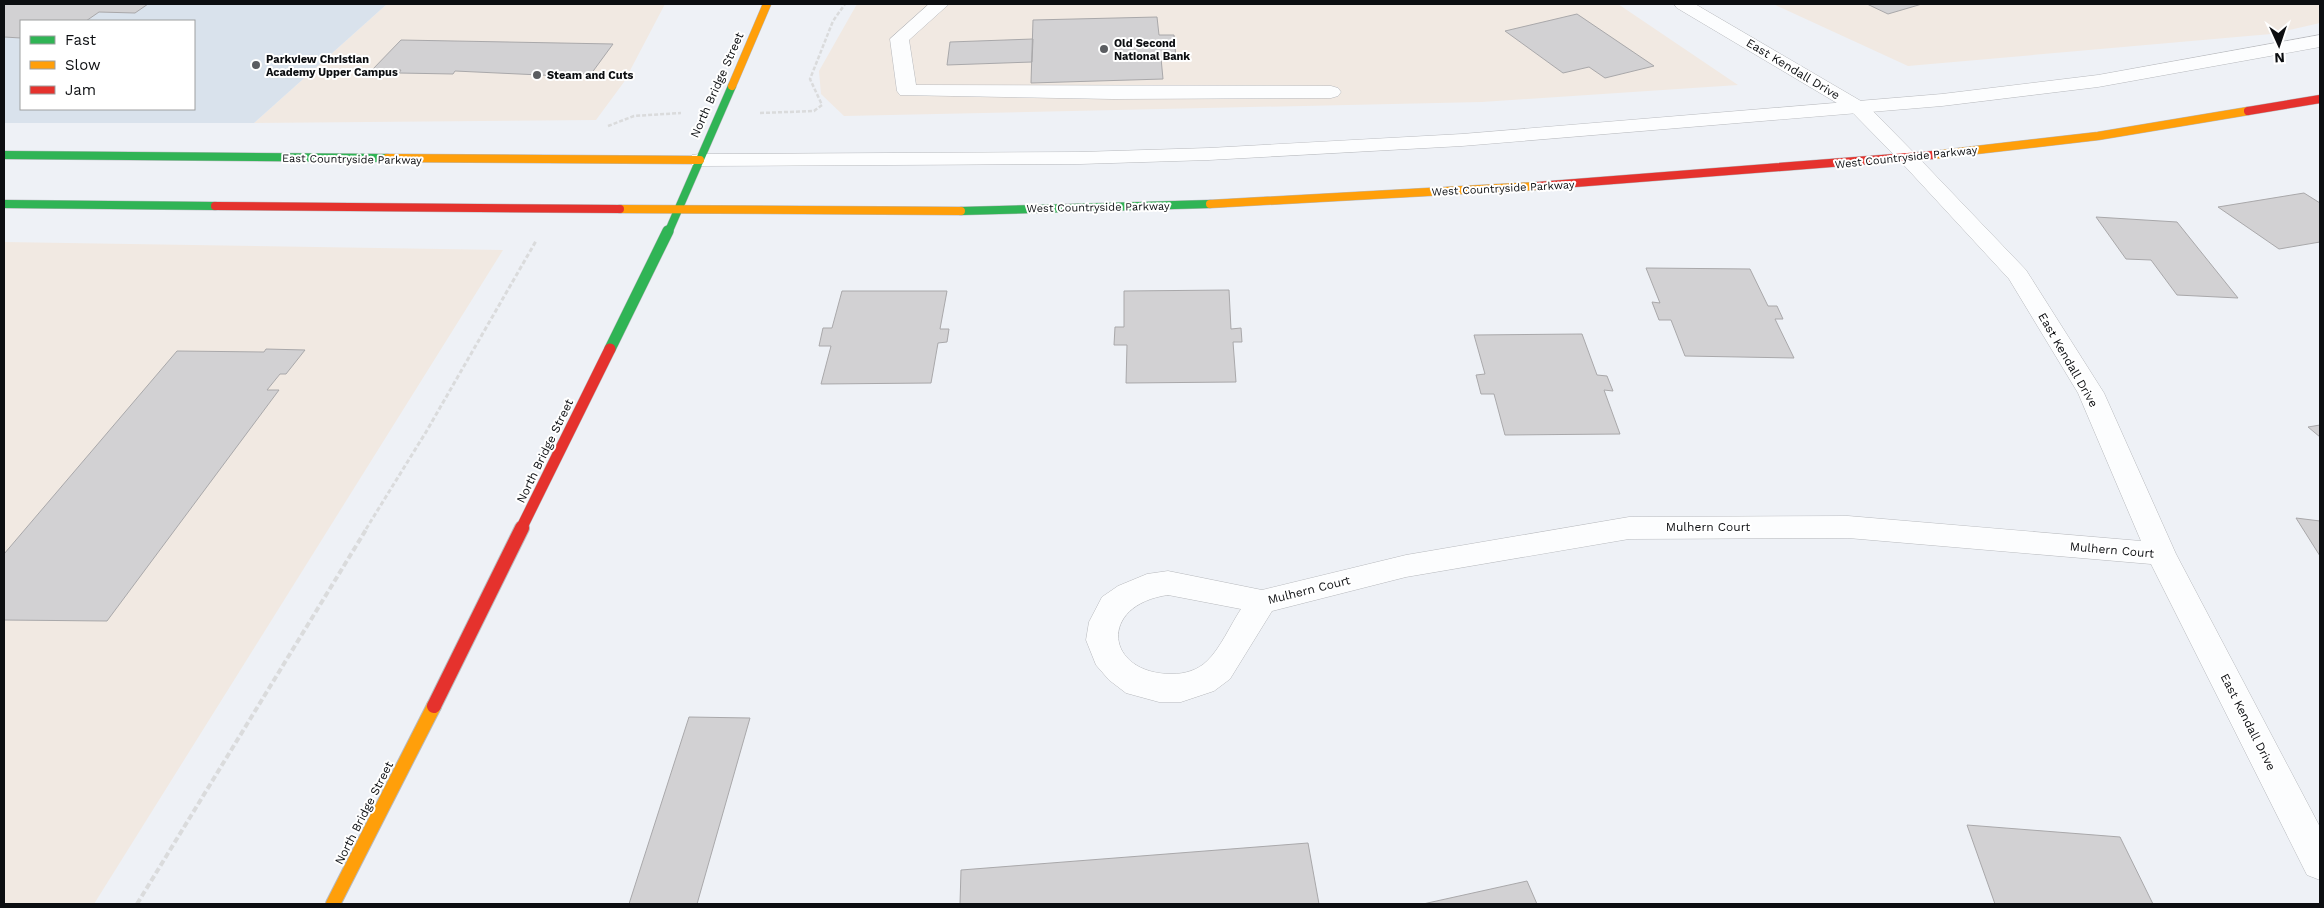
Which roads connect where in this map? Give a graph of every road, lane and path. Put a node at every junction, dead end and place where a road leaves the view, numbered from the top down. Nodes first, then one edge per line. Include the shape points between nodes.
1 (768, 4) edge
2 (845, 4) edge
3 (940, 4) edge
4 (1684, 4) edge
5 (2320, 41) edge
6 (1331, 92) dead end
7 (2320, 99) edge
8 (1859, 108) junction
9 (657, 113) dead end
10 (796, 113) dead end
11 (606, 127) dead end
12 (4, 155) edge
13 (1908, 158) junction
14 (700, 160) junction
15 (4, 204) edge
16 (680, 208) junction
17 (539, 235) dead end
18 (2161, 554) junction
19 (1262, 602) junction
20 (2320, 863) edge
21 (137, 904) edge
22 (333, 904) edge

1 - 14 main road, North Bridge Street
2 - 10 path via 833,21 810,79 822,105 814,111
3 - 6 street via 899,39 907,92
4 - 8 street, East Kendall Drive
5 - 8 street via 2098,81
7 - 13 main road, West Countryside Parkway via 2098,136
8 - 13 street, East Kendall Drive
8 - 14 street via 1462,140 1209,154 958,160
9 - 11 path via 622,118
12 - 14 main road, East Countryside Parkway
13 - 16 main road, West Countryside Parkway via 1575,184 1218,204 954,211
13 - 18 street, East Kendall Drive via 2018,275 2091,393
14 - 16 main road, North Bridge Street
15 - 16 main road
16 - 22 main road, North Bridge Street via 440,695
17 - 21 path via 426,432
18 - 19 street, Mulhern Court via 1848,527 1629,528 1406,566
18 - 20 street, East Kendall Drive
19 - 19 street, Mulhern Court via 1168,583 1147,586 1128,594 1113,606 1105,622 1102,640 1107,656 1120,672 1138,683 1181,688 1202,681 1219,670

